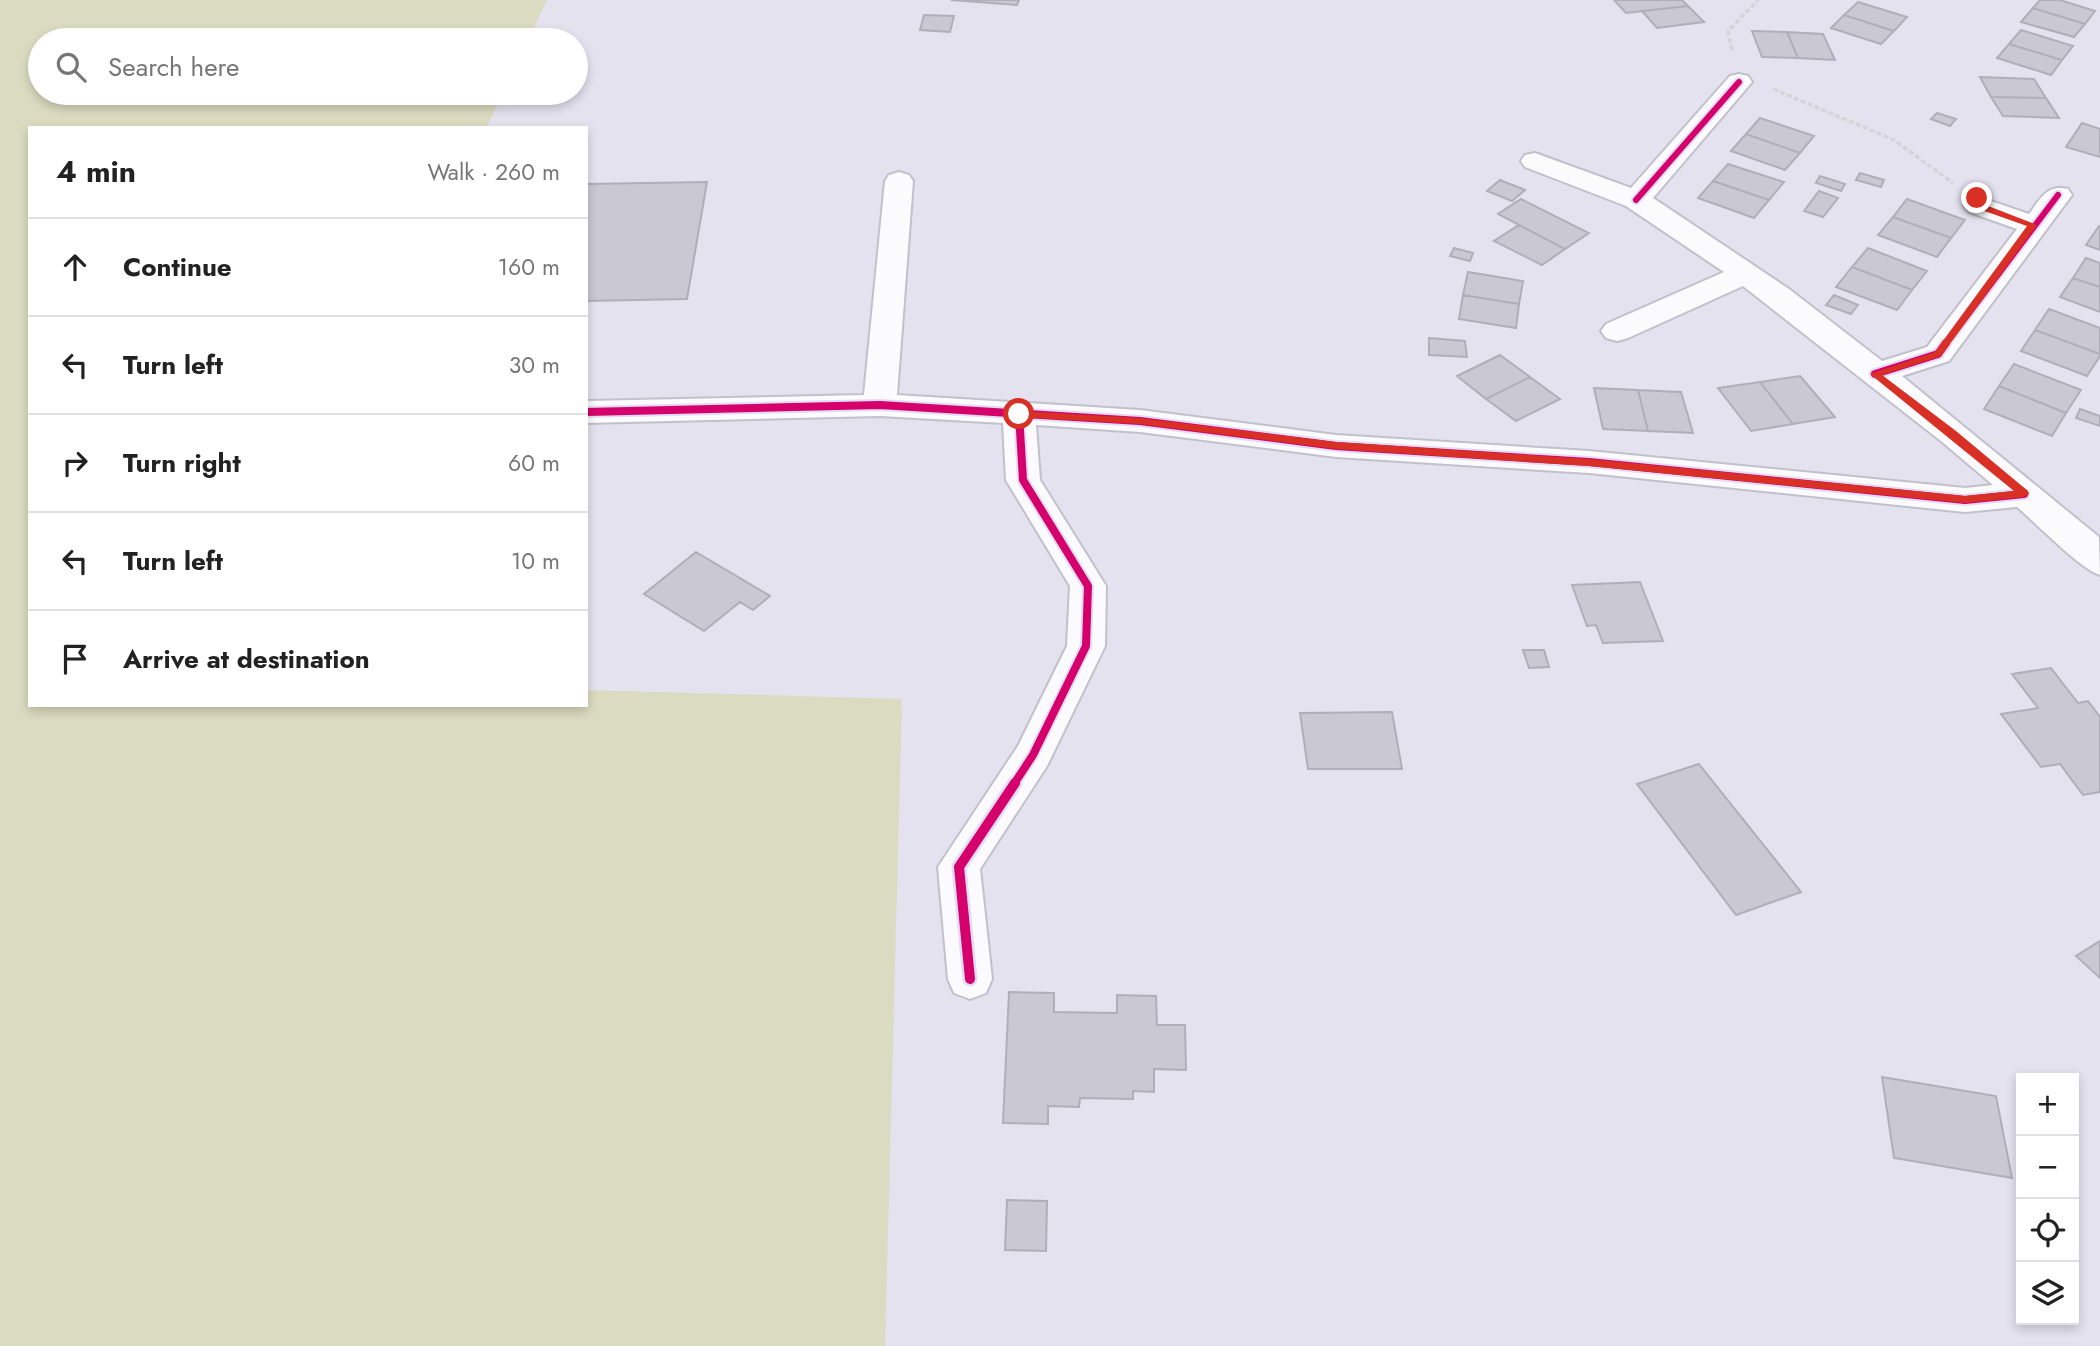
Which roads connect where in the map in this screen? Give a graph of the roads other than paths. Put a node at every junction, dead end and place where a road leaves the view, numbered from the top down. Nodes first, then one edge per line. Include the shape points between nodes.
1 (1739, 82) road end
2 (1535, 161) dead end
3 (899, 181) dead end
4 (2058, 195) dead end
5 (1636, 200) junction
6 (1979, 206) road end
7 (2033, 225) junction
8 (1746, 273) junction
9 (1617, 331) dead end
10 (1875, 374) junction
11 (880, 405) junction
12 (588, 412) edge
13 (1019, 414) junction
14 (2024, 494) junction
15 (2100, 562) edge
16 (970, 979) dead end

1 - 5 street
2 - 5 street
3 - 11 street
4 - 7 street
5 - 8 street
6 - 7 street
7 - 10 street via 1938,354
8 - 9 street
8 - 10 street
10 - 14 street
11 - 12 street
11 - 13 street
13 - 14 street via 1140,421 1336,446 1589,462 1965,500
13 - 16 street via 1023,480 1088,586 1086,646 1033,755 959,867
14 - 15 street

